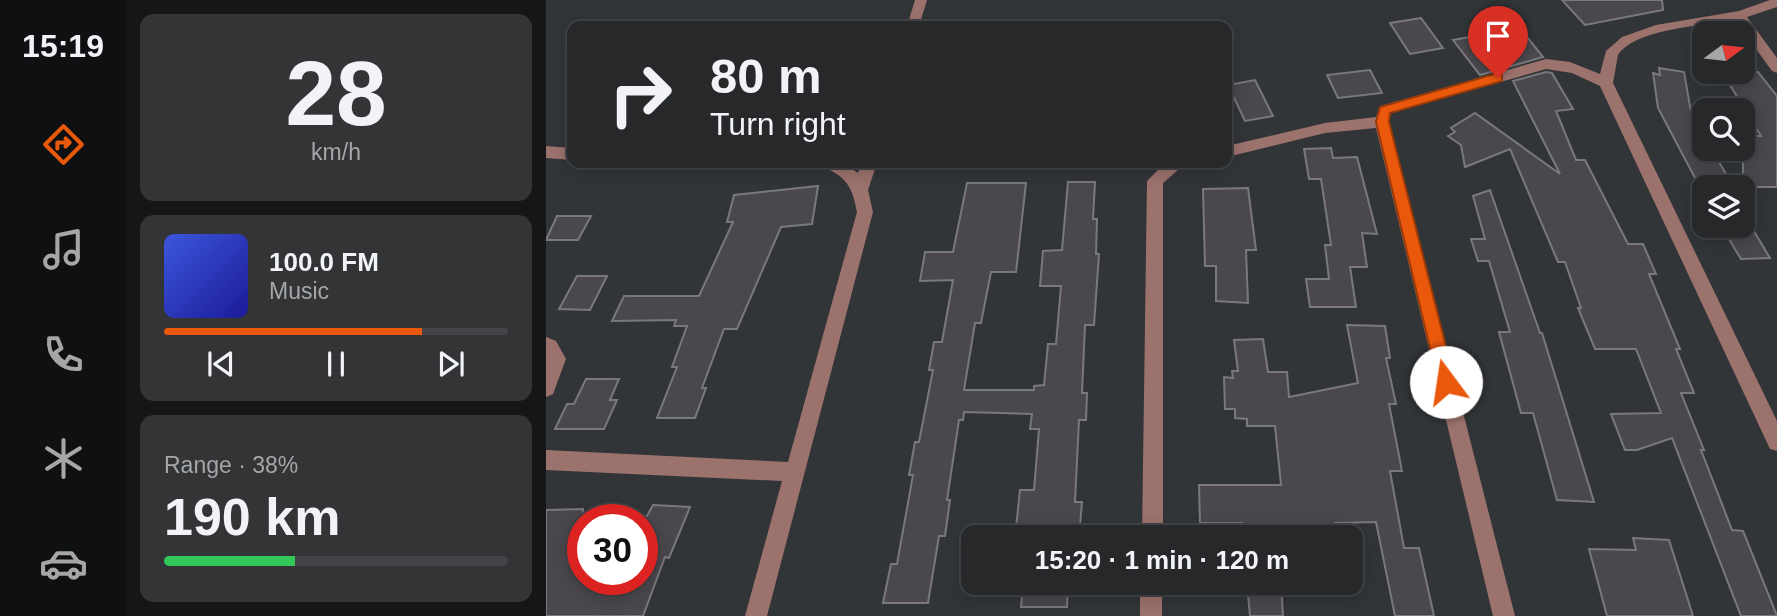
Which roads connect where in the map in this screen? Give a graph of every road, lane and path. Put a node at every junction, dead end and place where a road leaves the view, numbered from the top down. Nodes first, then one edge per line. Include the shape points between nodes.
1 (921, 0) edge
2 (1777, 2) edge
3 (1738, 15) junction
4 (915, 21) edge
5 (1777, 68) edge
6 (1606, 83) junction
7 (1382, 122) junction
8 (1232, 150) edge
9 (546, 152) edge
10 (567, 154) edge
11 (840, 168) edge
12 (867, 168) edge
13 (1169, 168) edge
14 (861, 188) junction
15 (546, 345) edge
16 (546, 388) edge
17 (1777, 442) edge
18 (546, 460) edge
19 (795, 472) junction
20 (1152, 525) edge
21 (1151, 595) edge
22 (756, 616) edge
23 (1151, 616) edge
24 (1504, 616) edge

1 - 4 street
2 - 3 street
3 - 5 street
3 - 6 street via 1675,24 1616,47
6 - 7 street via 1582,70 1546,64 1384,110
6 - 17 street
7 - 8 street via 1325,128
7 - 24 street
9 - 10 street
11 - 14 street via 852,174
12 - 14 street
13 - 20 street via 1155,181
14 - 19 street via 865,212
15 - 16 street via 557,359
18 - 19 street
19 - 22 street
21 - 23 street

